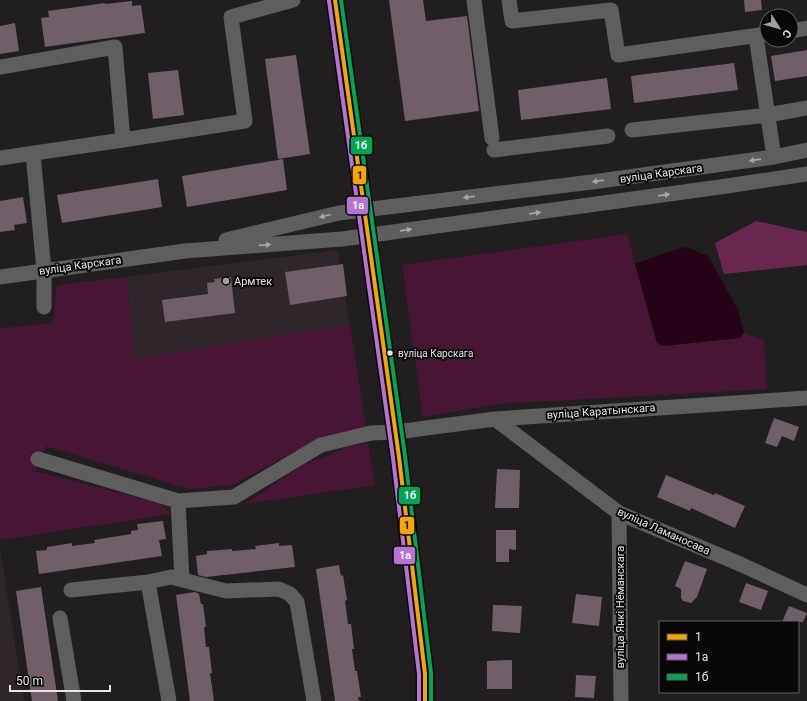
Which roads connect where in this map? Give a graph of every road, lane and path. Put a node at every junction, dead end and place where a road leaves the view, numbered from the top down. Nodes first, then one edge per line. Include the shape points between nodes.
1 (293, 0) edge
2 (335, 0) edge
3 (474, 0) edge
4 (509, 0) edge
5 (759, 35) edge
6 (762, 48) edge
7 (0, 67) edge
8 (807, 108) edge
9 (768, 115) junction
10 (632, 130) dead end
11 (608, 136) dead end
12 (123, 140) junction
13 (807, 150) edge
14 (33, 154) junction
15 (774, 157) junction
16 (0, 158) edge
17 (807, 174) edge
18 (364, 210) junction
19 (367, 236) junction
20 (185, 251) junction
21 (44, 270) junction
22 (0, 277) edge
23 (44, 307) dead end
24 (800, 398) edge
25 (807, 405) edge
26 (495, 419) junction
27 (396, 432) junction
28 (38, 459) dead end
29 (178, 501) junction
30 (619, 513) junction
31 (182, 580) junction
32 (148, 582) junction
33 (71, 590) dead end
34 (807, 595) edge
35 (60, 618) dead end
36 (74, 701) edge
37 (169, 701) edge
38 (314, 701) edge
39 (425, 701) edge
40 (621, 701) edge

1 - 12 street via 231,17 245,121
2 - 18 street
3 - 11 street via 493,144
4 - 5 street via 512,21 612,10 618,55
6 - 9 street
7 - 12 street via 115,47
8 - 9 street
9 - 10 street
9 - 15 street
12 - 14 street
13 - 15 street, вуліца Карскага
14 - 16 street
14 - 21 street
15 -> 18 street, вуліца Карскага
19 -> 17 street, вуліца Карскага
18 - 19 street
18 -> 20 street, вуліца Карскага via 339,212
20 -> 19 street, вуліца Карскага
19 - 27 street
20 - 21 street, вуліца Карскага
21 - 22 street, вуліца Карскага
21 - 23 street
24 - 25 street
24 - 26 street, вуліца Каратынскага
26 - 27 street, вуліца Каратынскага
26 - 30 street, вуліца Ламаносава
27 - 29 street, вуліца Каратынскага via 371,433 321,445 234,497
27 - 39 street via 424,667
28 - 29 street
29 - 31 street
30 - 34 street, вуліца Ламаносава
30 - 40 street, вуліца Янкі Нёманскага
31 - 32 street via 171,577
31 - 38 street via 226,592 279,590 290,594 297,602
32 - 33 street
32 - 37 street
35 - 36 street

